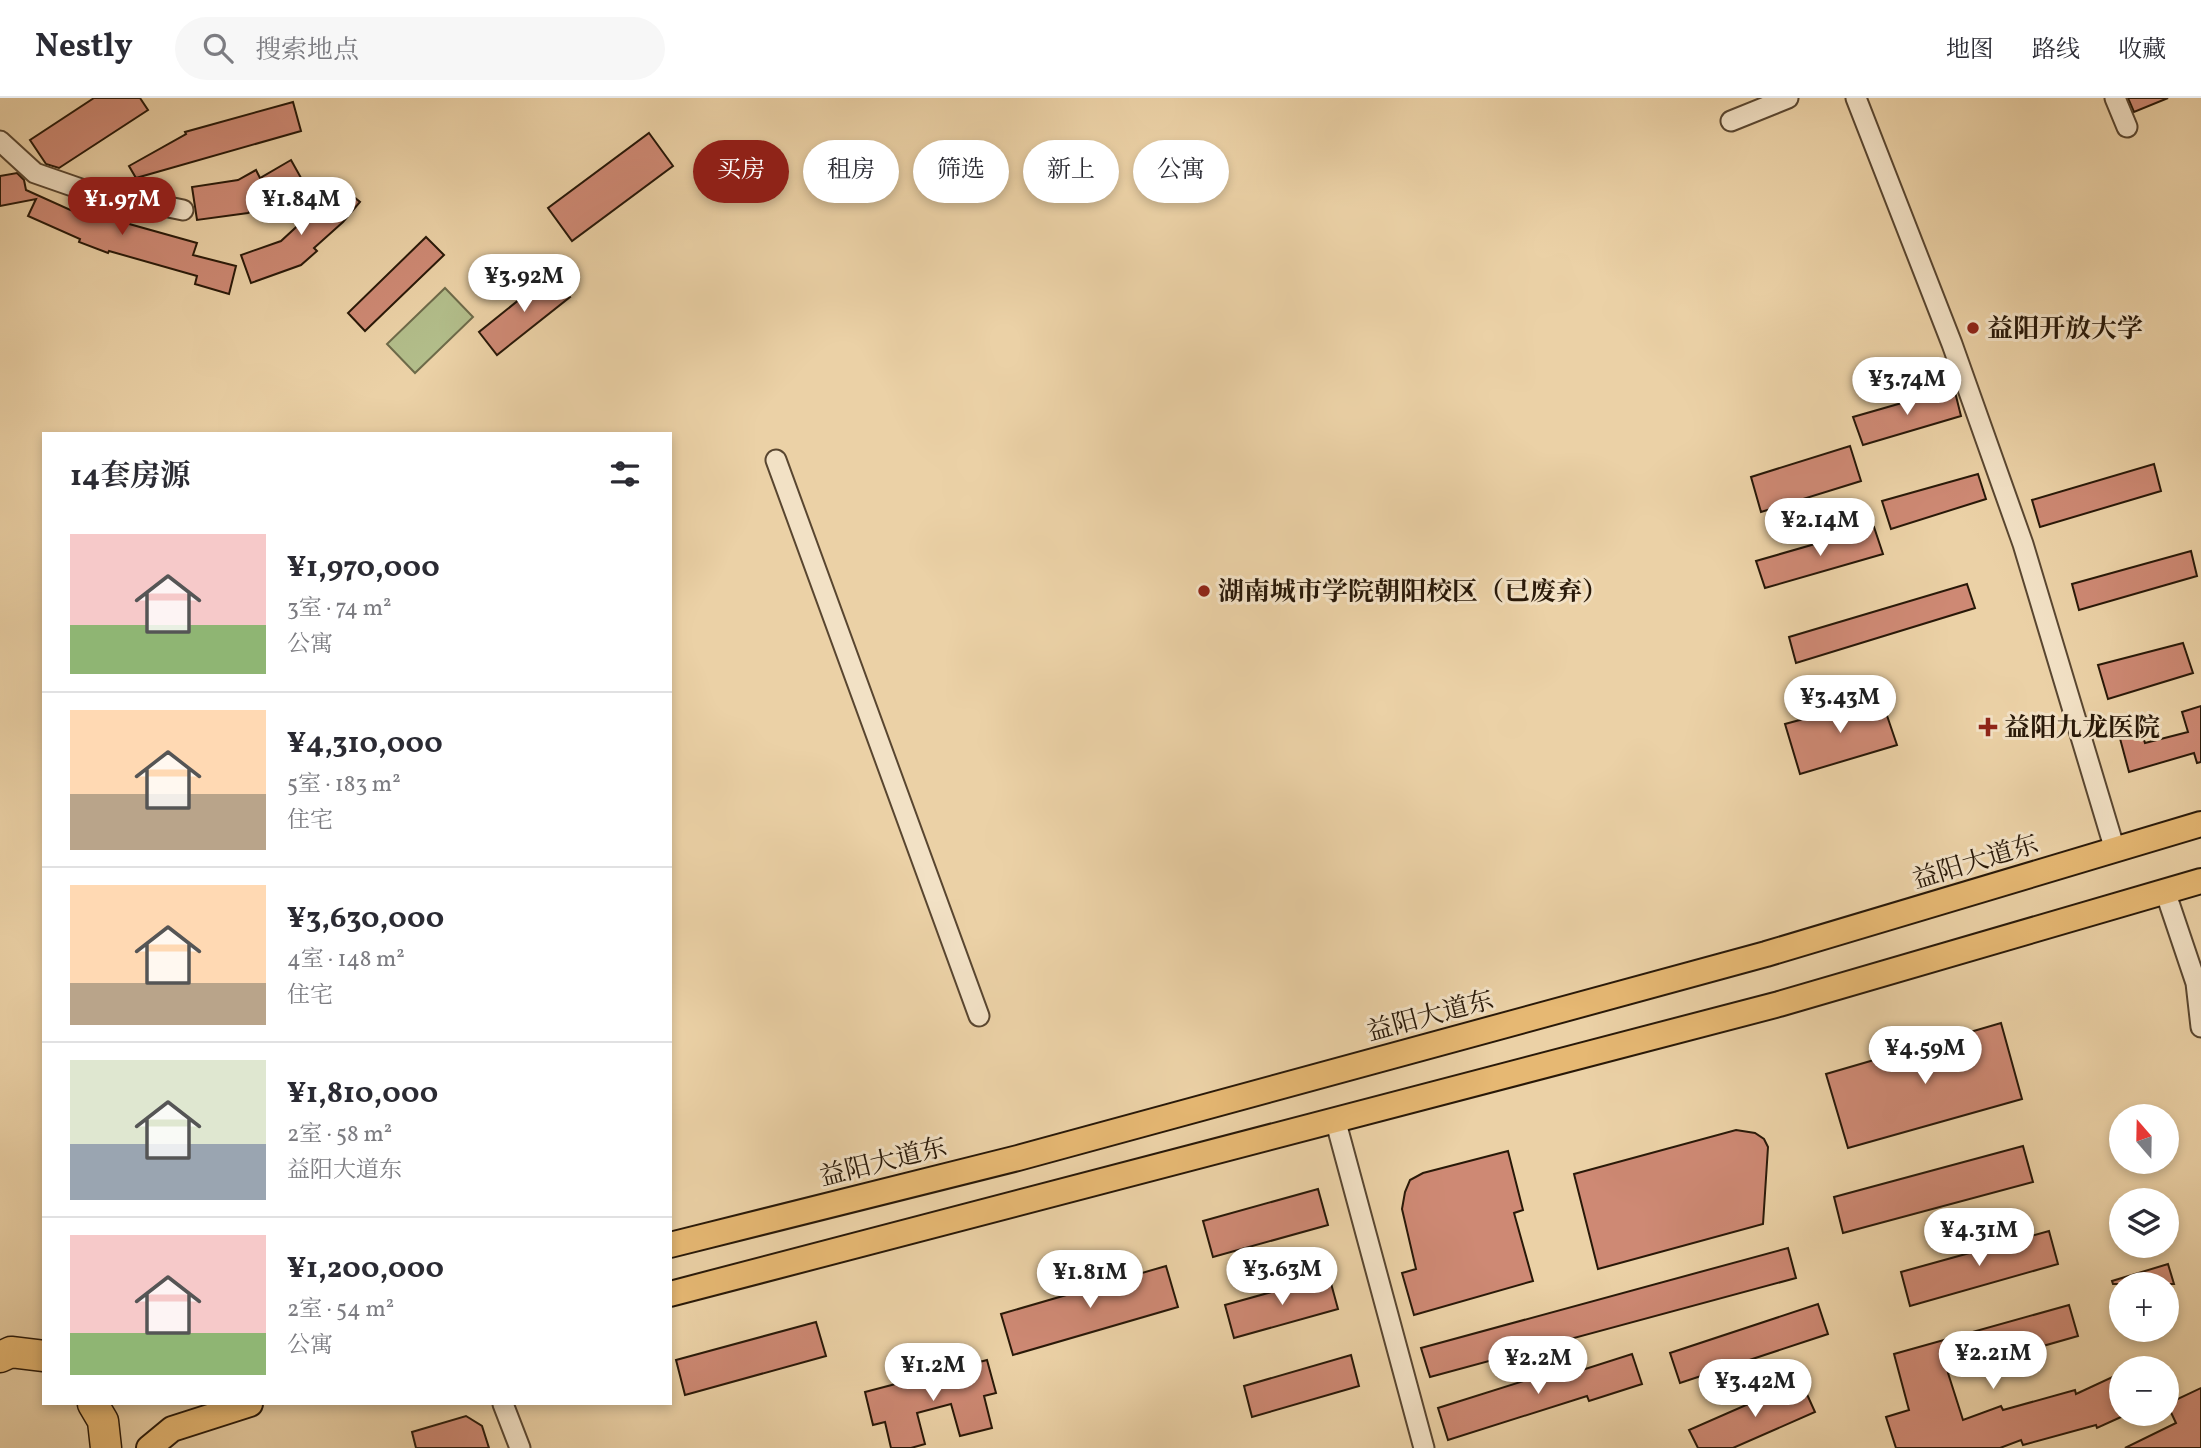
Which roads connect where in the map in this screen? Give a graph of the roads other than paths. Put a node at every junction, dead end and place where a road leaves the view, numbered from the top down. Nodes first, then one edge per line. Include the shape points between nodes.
1 (1788, 98) edge
2 (1856, 98) edge
3 (2115, 98) edge
4 (1731, 121) dead end
5 (2127, 127) dead end
6 (0, 141) edge
7 (183, 210) dead end
8 (776, 460) dead end
9 (2201, 824) edge
10 (2115, 850) junction
11 (2201, 881) edge
12 (2165, 891) junction
13 (979, 1016) dead end
14 (2201, 1027) edge
15 (1335, 1119) junction
16 (672, 1244) edge
17 (672, 1293) edge
18 (0, 1331) edge
19 (41, 1355) edge
20 (0, 1357) edge
21 (94, 1405) edge
22 (247, 1405) edge
23 (503, 1405) edge
24 (106, 1448) edge
25 (149, 1448) edge
26 (520, 1448) edge
27 (1424, 1448) edge

1 - 4 street
2 - 10 street via 1952,344 2023,544
3 - 5 street
6 - 7 street via 35,173 81,190
8 - 13 street
9 - 10 main road, 益阳大道东
10 - 16 main road, 益阳大道东 via 1726,965 1018,1158
11 - 12 main road
12 - 14 street via 2196,983
12 - 15 main road via 1779,1004
15 - 17 main road
15 - 27 street
18 - 19 highway
19 - 20 highway via 11,1352
21 - 24 highway via 103,1421
22 - 25 main road via 172,1429
23 - 26 street

